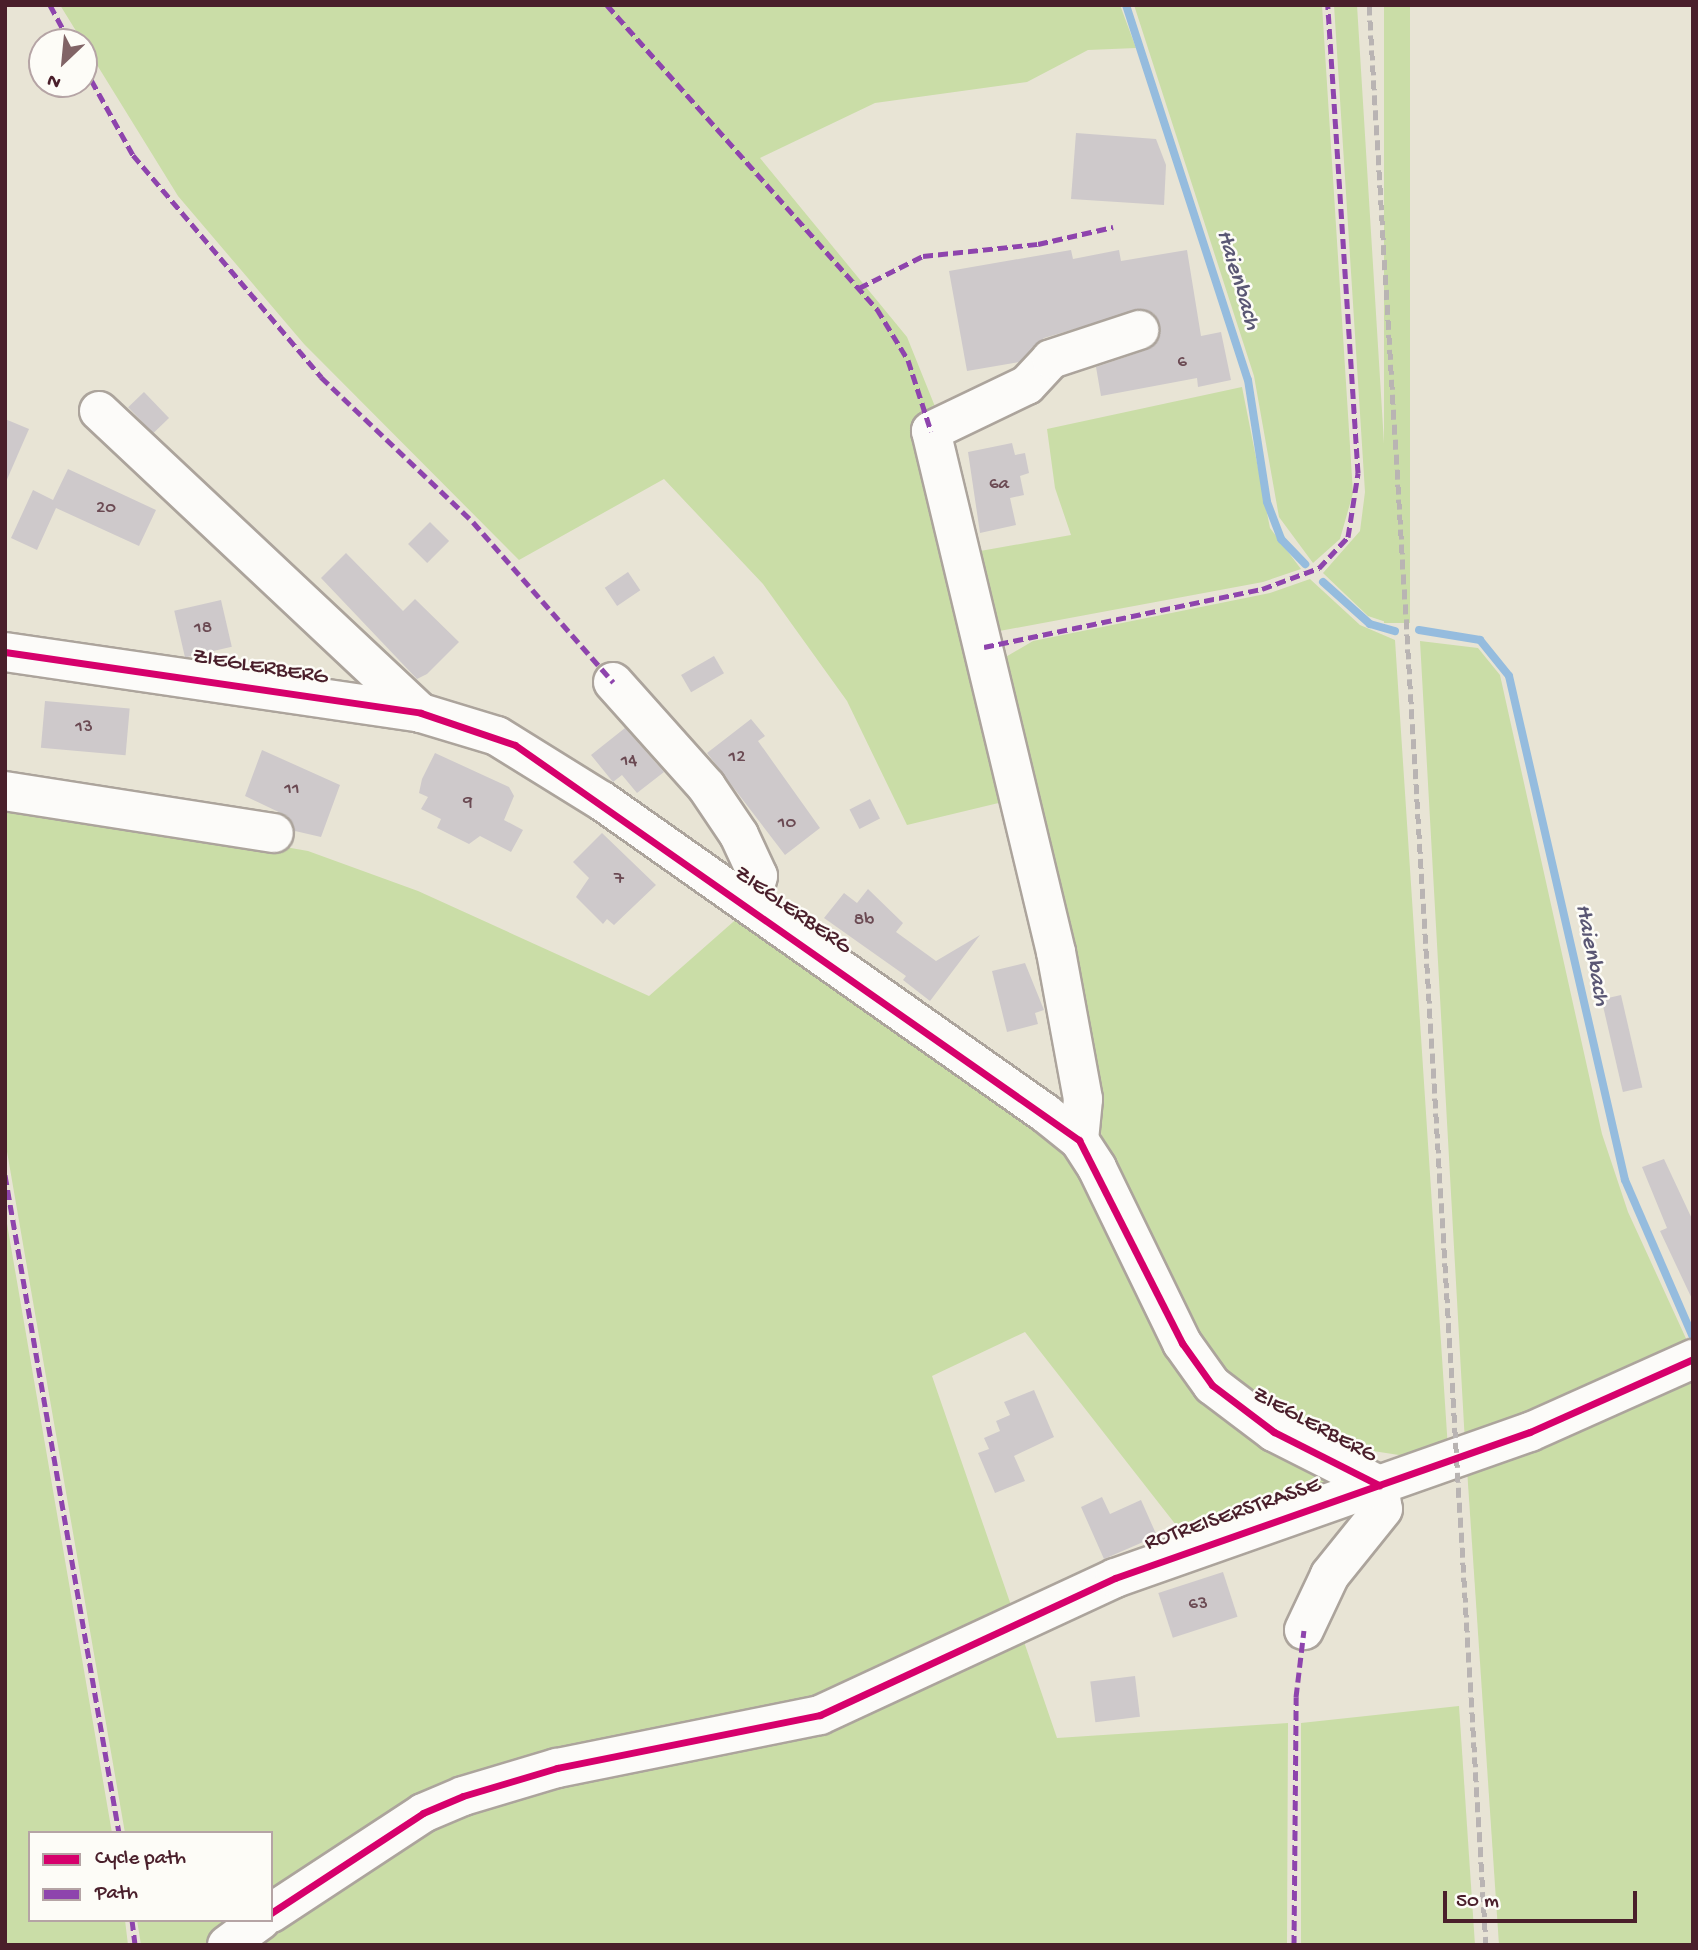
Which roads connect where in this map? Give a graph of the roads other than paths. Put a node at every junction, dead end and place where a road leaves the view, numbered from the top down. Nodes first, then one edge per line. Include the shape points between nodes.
1 (1139, 330) dead end
2 (99, 411) dead end
3 (5, 652) edge
4 (613, 682) dead end
5 (421, 713) junction
6 (5, 790) edge
7 (274, 833) dead end
8 (750, 905) junction
9 (1079, 1140) junction
10 (1691, 1360) edge
11 (1379, 1485) junction
12 (1304, 1630) dead end
13 (273, 1912) edge
14 (258, 1922) edge
15 (227, 1945) edge

1 - 9 street via 1051,359 1027,385 931,430 1056,952 1083,1099
2 - 5 street
3 - 5 street, ZIEGLERBERG
4 - 8 street, ZIEGLERBERG via 685,760 734,826 756,866
5 - 8 street, ZIEGLERBERG via 515,745
6 - 7 street
8 - 9 street, ZIEGLERBERG
9 - 11 street, ZIEGLERBERG via 1182,1343 1212,1385 1274,1432
10 - 11 street, ROTREISERSTRASSE via 1530,1432
11 - 12 street via 1383,1508 1330,1574
11 - 13 street, ROTREISERSTRASSE via 1182,1551 1023,1619 820,1715 557,1768 463,1796 403,1825
14 - 15 street

